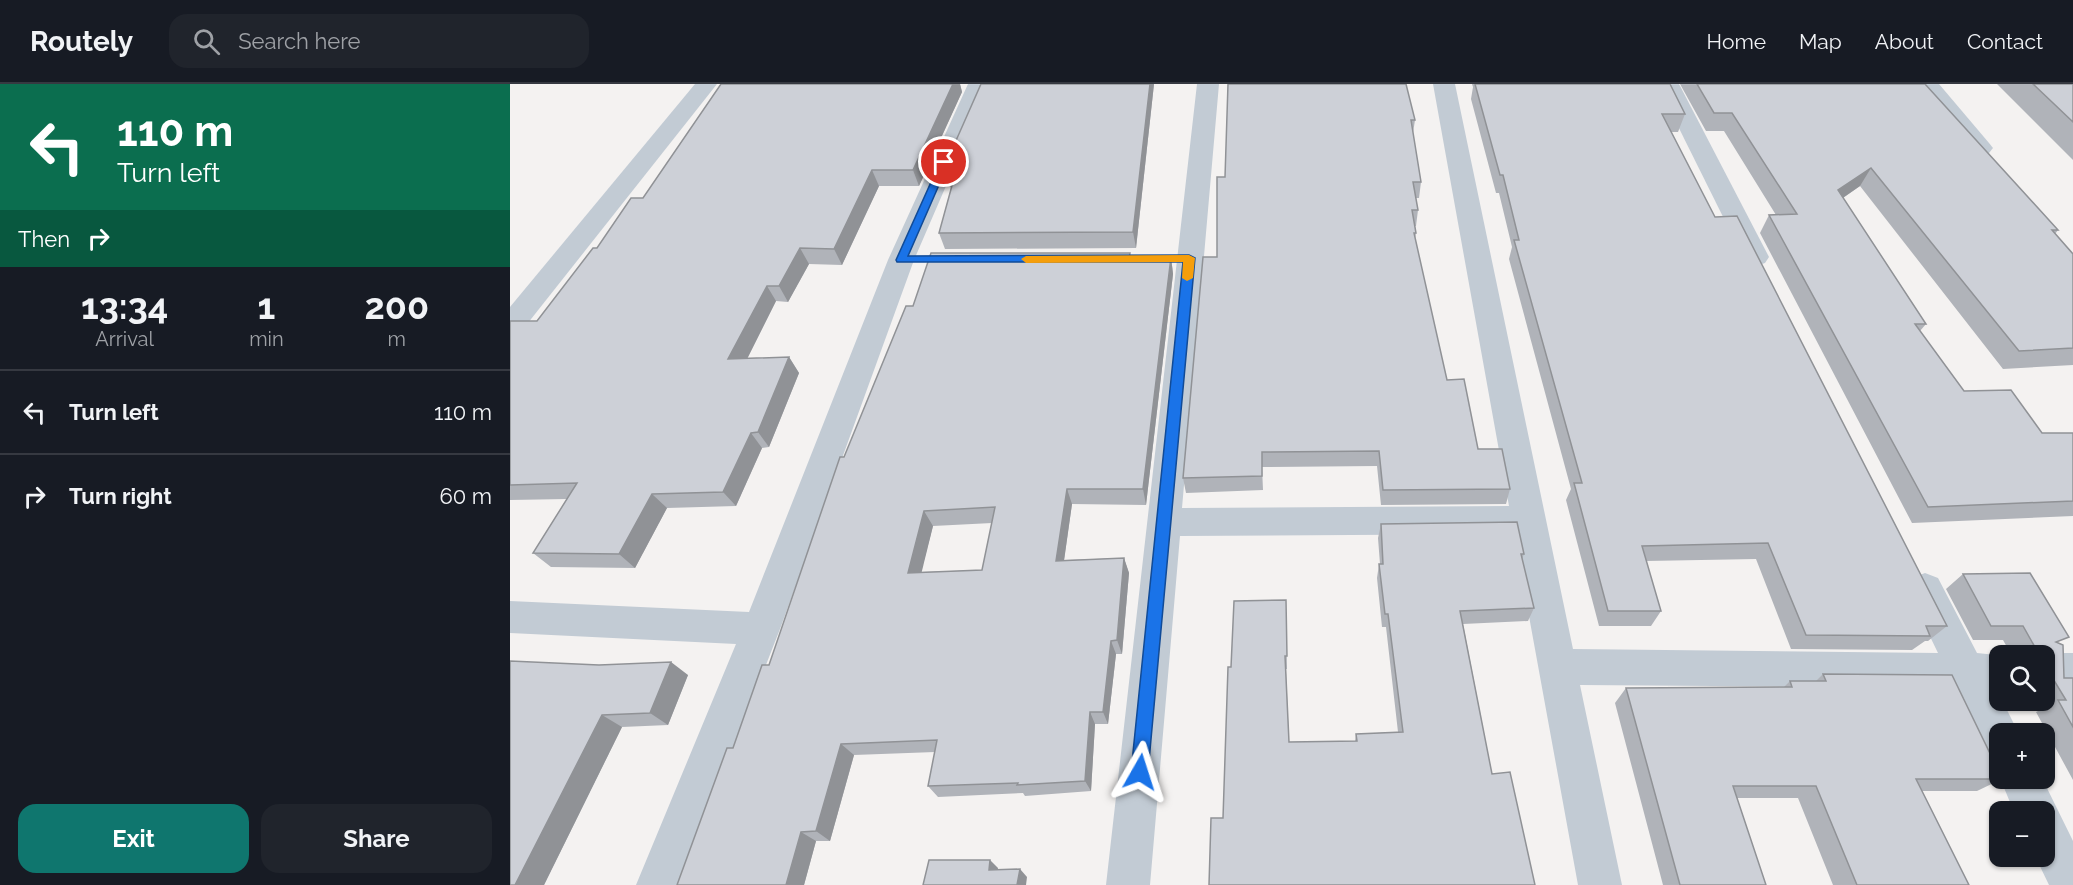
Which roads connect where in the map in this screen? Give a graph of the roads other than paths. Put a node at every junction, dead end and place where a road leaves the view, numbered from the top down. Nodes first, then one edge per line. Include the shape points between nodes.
1 (706, 84) edge
2 (979, 84) edge
3 (1208, 84) edge
4 (1444, 84) edge
5 (1668, 84) edge
6 (1927, 84) edge
7 (1996, 166) edge
8 (1771, 287) edge
9 (510, 326) edge
10 (1530, 520) junction
11 (1166, 522) junction
12 (1912, 564) edge
13 (510, 617) edge
14 (761, 629) junction
15 (1556, 667) junction
16 (1983, 671) edge
17 (2055, 671) edge
18 (2073, 671) edge
19 (1996, 723) edge
20 (2055, 851) edge
21 (658, 885) edge
22 (1128, 885) edge
23 (1600, 885) edge
24 (2072, 885) edge

1 - 9 street
2 - 14 street via 913,259
3 - 11 street via 1177,259
4 - 10 street
5 - 8 street
6 - 7 street
10 - 11 street
10 - 15 street
11 - 22 street
12 - 16 street
13 - 14 street
14 - 21 street
15 - 16 street
15 - 23 street
16 - 19 street
17 - 18 street
20 - 24 street

